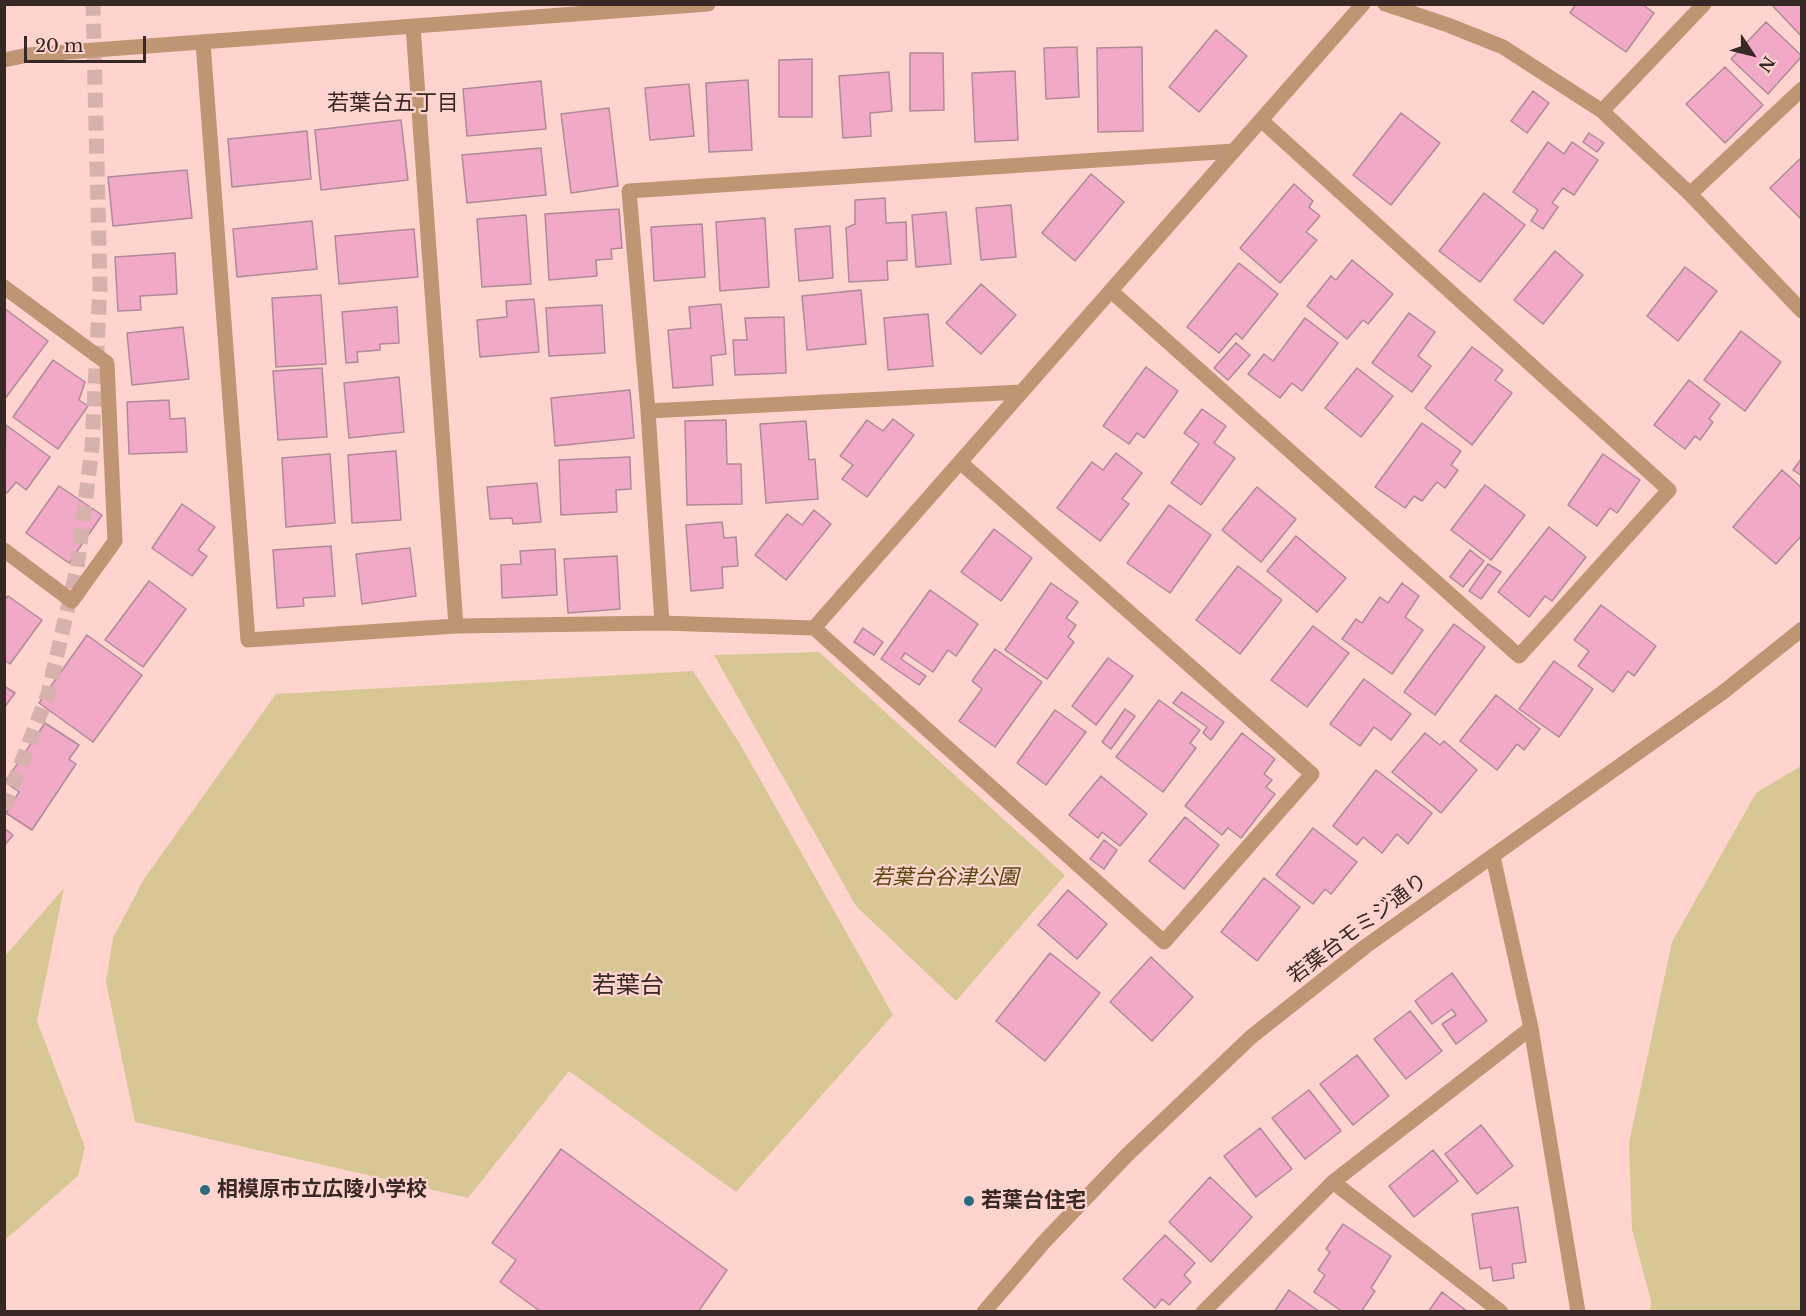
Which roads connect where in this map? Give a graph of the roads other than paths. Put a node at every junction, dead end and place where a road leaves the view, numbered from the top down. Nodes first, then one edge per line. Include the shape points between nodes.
1 (708, 4) edge
2 (1363, 4) edge
3 (1385, 4) edge
4 (1704, 4) edge
5 (413, 26) junction
6 (202, 43) junction
7 (4, 60) edge
8 (1802, 89) edge
9 (1602, 111) junction
10 (1261, 120) junction
11 (1234, 152) junction
12 (1690, 194) junction
13 (4, 287) edge
14 (1111, 291) junction
15 (1802, 311) edge
16 (1021, 392) junction
17 (648, 411) junction
18 (960, 462) junction
19 (4, 550) edge
20 (662, 623) junction
21 (456, 626) junction
22 (814, 628) junction
23 (1802, 629) edge
24 (1493, 858) junction
25 (1531, 1028) junction
26 (1333, 1182) junction
27 (984, 1311) edge
28 (1203, 1311) edge
29 (1501, 1311) edge
30 (1578, 1311) edge

1 - 5 street
2 - 10 street
3 - 9 street via 1503,47
4 - 9 street
5 - 6 street
5 - 21 street
6 - 7 street
6 - 21 street via 249,640
8 - 12 street
9 - 12 street
10 - 11 street
10 - 14 street via 1669,490 1519,656
11 - 14 street
11 - 17 street via 629,191
12 - 15 street
13 - 19 street via 107,363 115,541 72,602
14 - 16 street
16 - 17 street
16 - 18 street
17 - 20 street
18 - 22 street
18 - 22 street via 1312,774 1164,942
20 - 21 street
20 - 22 street
23 - 24 street, 若葉台モミジ通り via 1722,693
24 - 25 street
24 - 27 street, 若葉台モミジ通り via 1366,946 1251,1037 1127,1155
25 - 26 street
25 - 30 street
26 - 28 street
26 - 29 street

